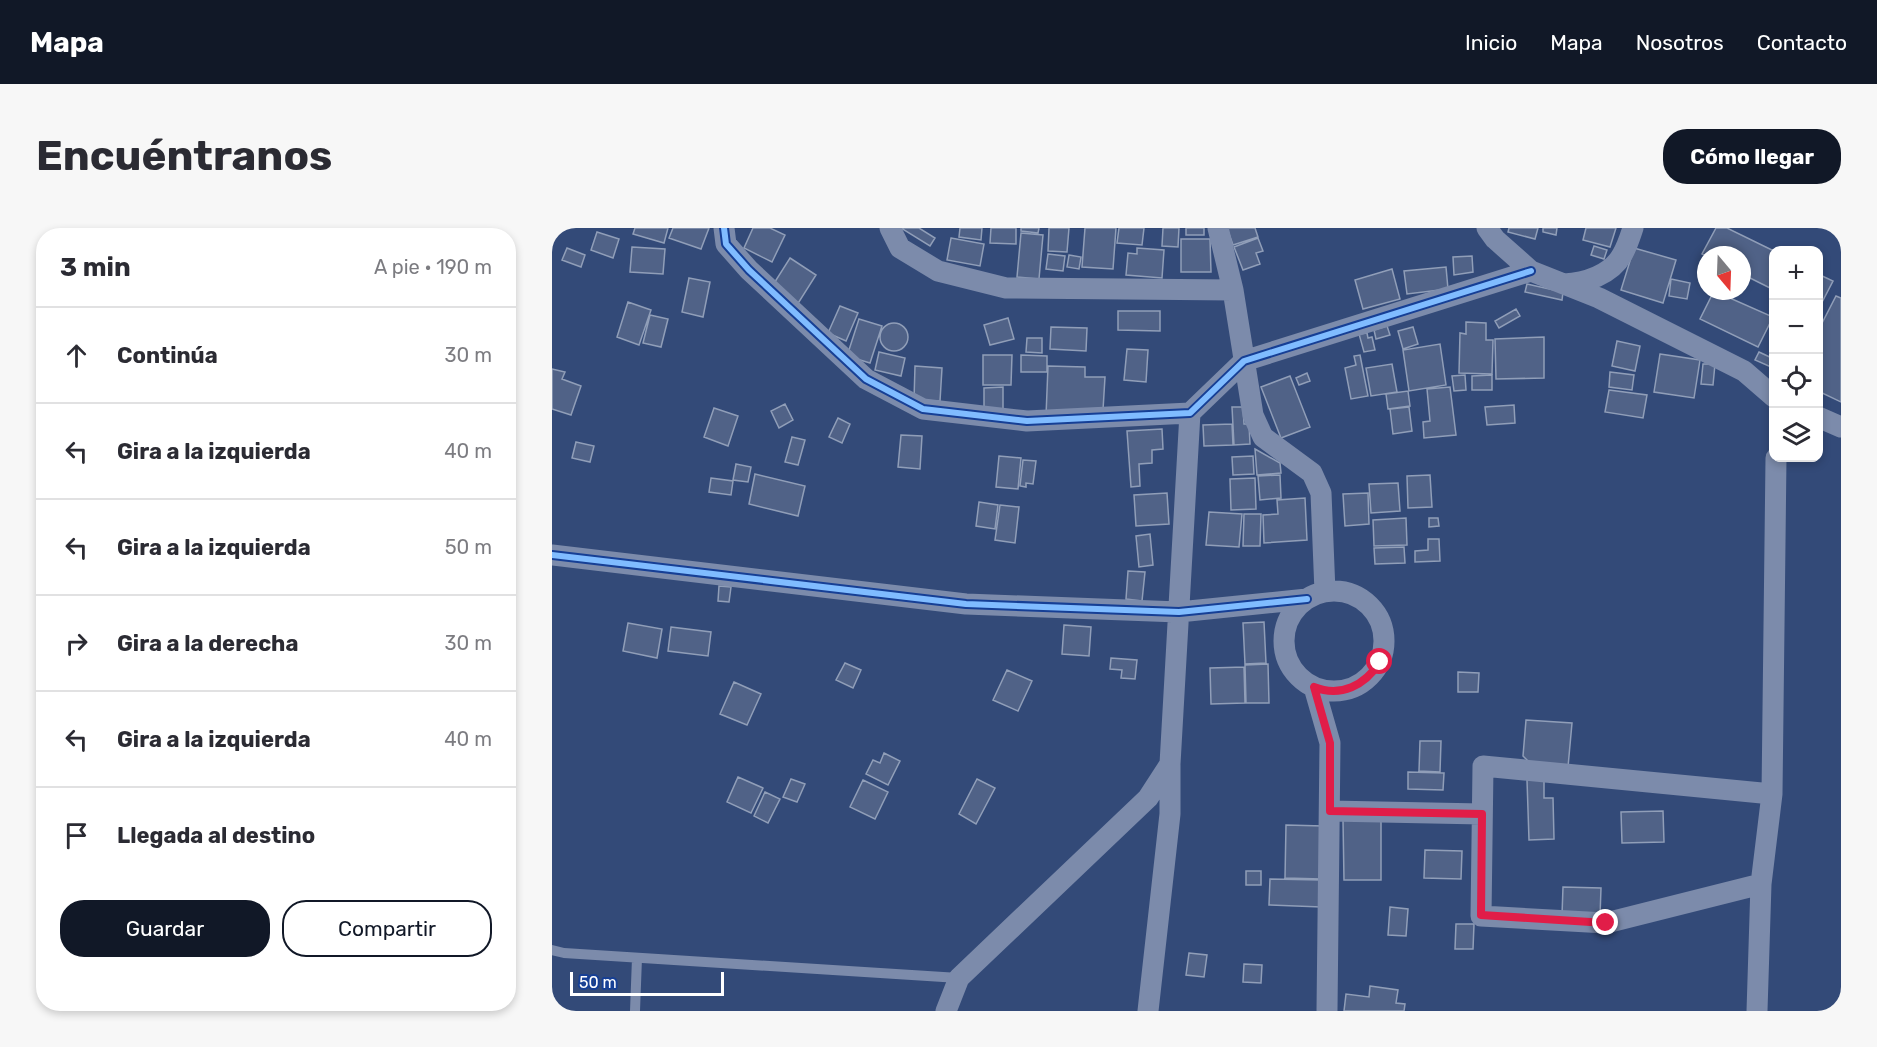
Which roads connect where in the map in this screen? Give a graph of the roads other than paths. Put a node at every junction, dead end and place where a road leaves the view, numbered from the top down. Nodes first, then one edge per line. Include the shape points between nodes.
1 (724, 228) edge
2 (890, 228) edge
3 (1218, 228) edge
4 (1487, 228) edge
5 (1633, 228) edge
6 (1531, 271) junction
7 (1564, 284) junction
8 (1233, 290) junction
9 (1244, 362) junction
10 (1769, 393) edge
11 (1190, 413) junction
12 (1823, 419) edge
13 (1841, 427) edge
14 (1776, 462) edge
15 (1323, 553) junction
16 (552, 555) edge
17 (1316, 596) junction
18 (1360, 598) junction
19 (1179, 612) junction
20 (1314, 687) junction
21 (1170, 764) junction
22 (1772, 794) junction
23 (1330, 811) junction
24 (1482, 814) junction
25 (1761, 884) junction
26 (552, 950) edge
27 (637, 958) junction
28 (959, 978) junction
29 (635, 1011) edge
30 (946, 1011) edge
31 (1148, 1011) edge
32 (1327, 1011) edge
33 (1757, 1011) edge

1 - 11 street via 726,244 749,270 866,379 923,409 1027,421
2 - 8 street via 900,248 938,271 1006,288
3 - 8 street
4 - 6 street
5 - 7 street via 1622,257 1604,274 1580,284
6 - 7 street
6 - 9 street
7 - 10 street via 1744,371
8 - 9 street
9 - 11 street
9 - 15 street via 1253,416 1263,437 1312,473 1321,494
11 - 19 street
12 - 13 street
14 - 22 street
15 - 17 street
15 - 18 street via 1334,577
16 - 19 street via 966,604
17 - 18 street via 1337,591
17 - 19 street
17 - 20 street via 1294,610 1284,644 1291,667
18 - 20 street via 1370,606 1382,627 1380,662 1365,681 1354,687 1331,692
19 - 21 street
20 - 23 street via 1330,743
21 - 28 street via 1148,798
21 - 31 street via 1170,814
22 - 24 street via 1482,766
22 - 25 street
23 - 24 street
23 - 32 street
24 - 25 street via 1481,915 1606,923
25 - 33 street
26 - 27 lane
27 - 28 lane
27 - 29 lane
28 - 30 street

